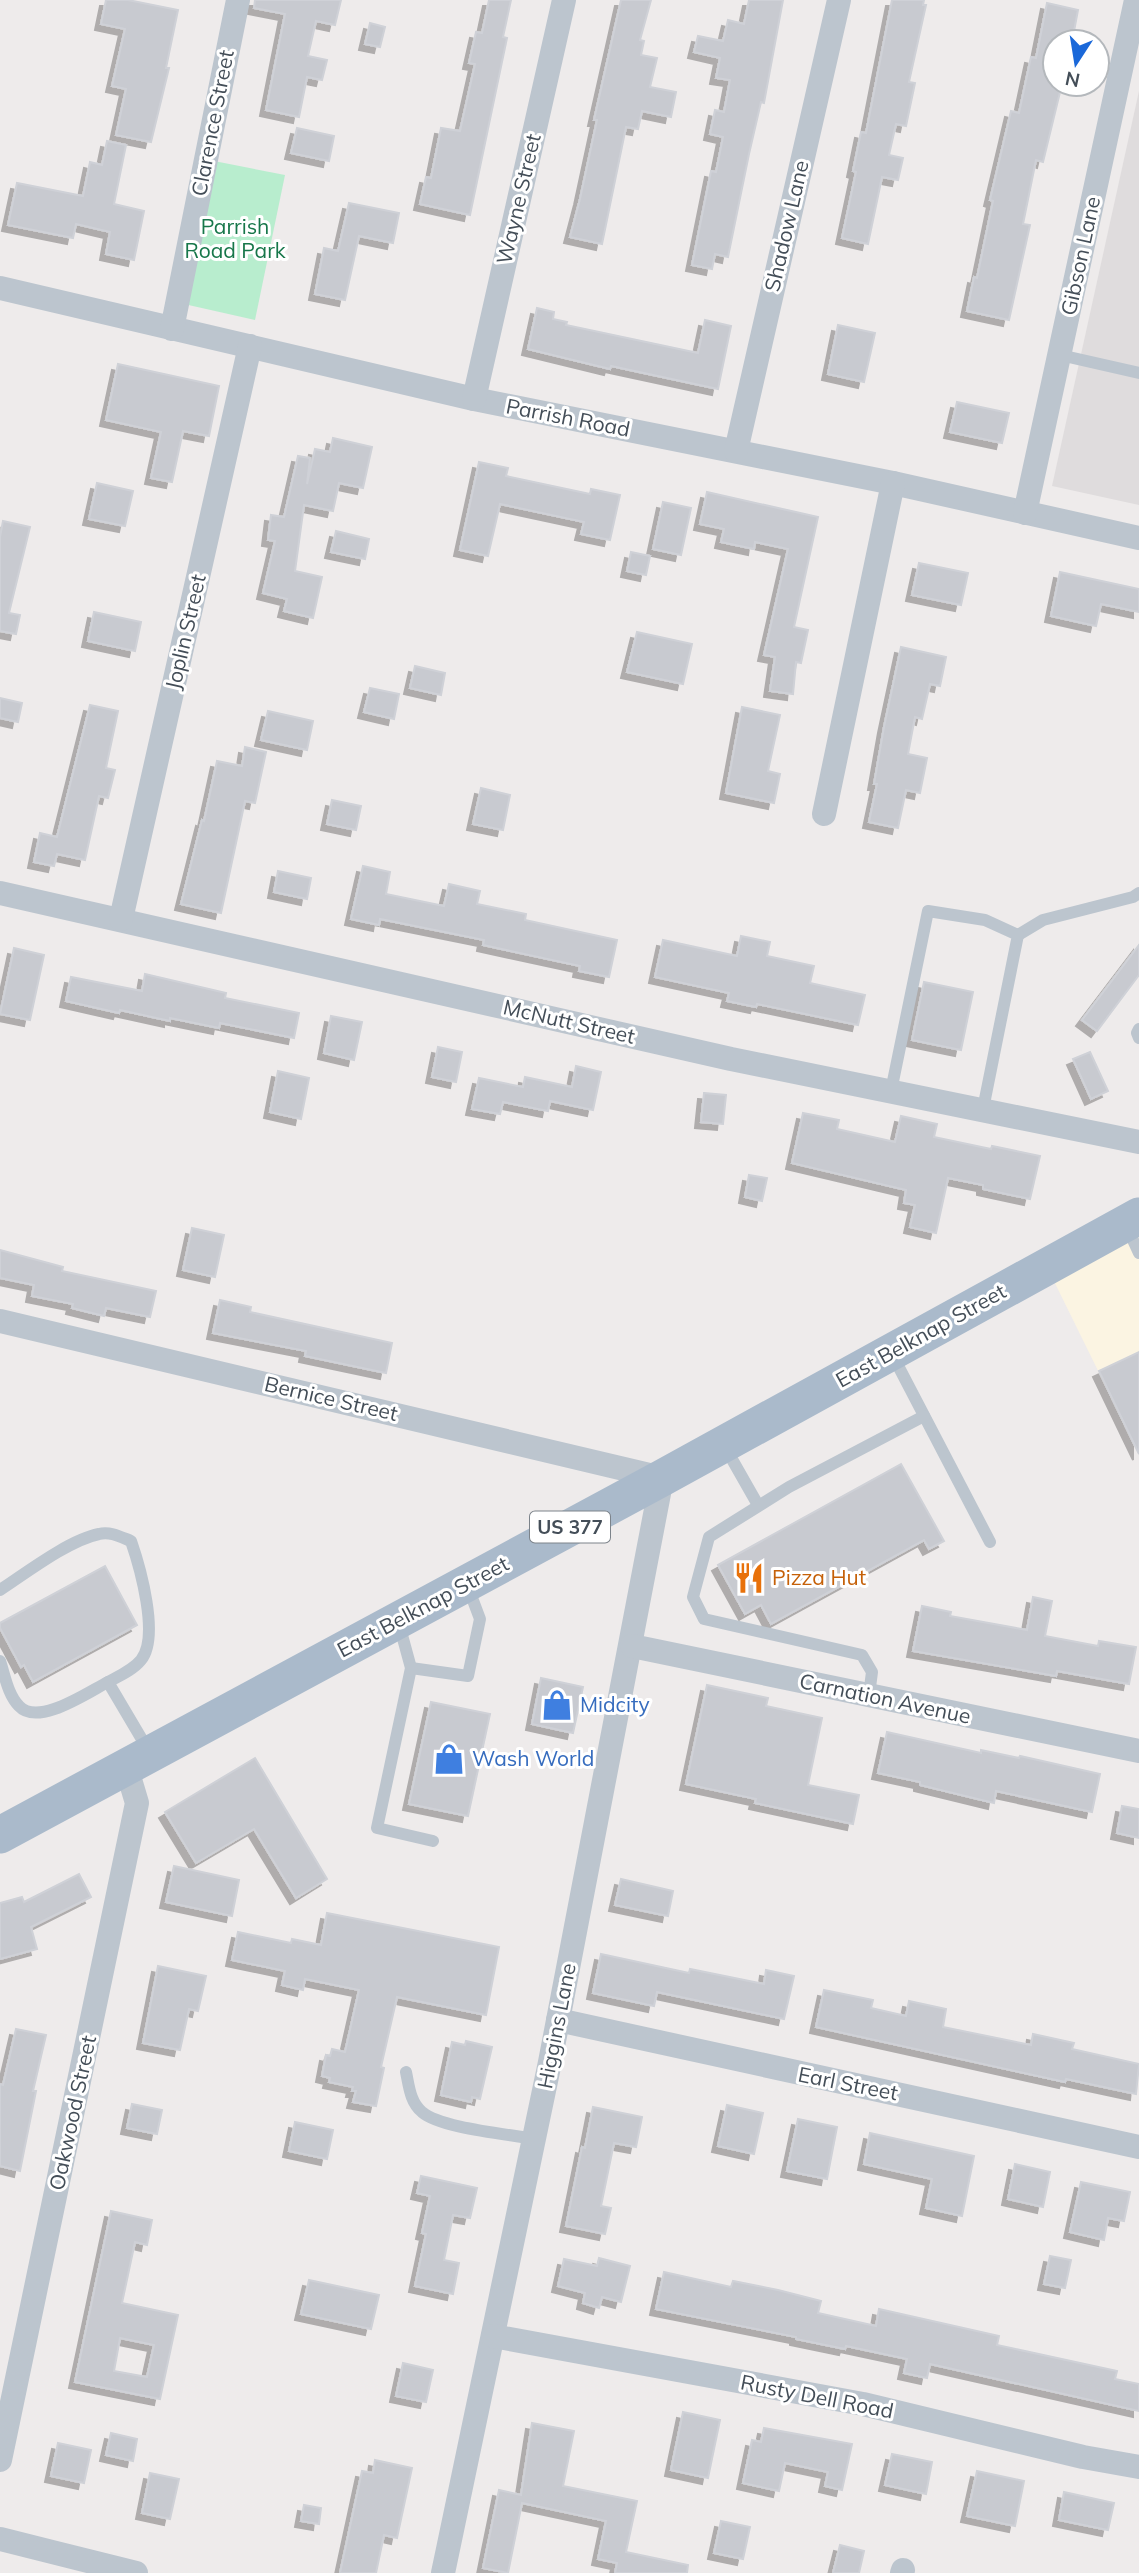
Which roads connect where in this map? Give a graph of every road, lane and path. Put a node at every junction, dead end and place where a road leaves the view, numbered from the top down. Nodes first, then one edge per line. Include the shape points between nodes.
1 (238, 0) edge
2 (564, 0) edge
3 (839, 0) edge
4 (1136, 0) edge
5 (1, 291) edge
6 (172, 329) junction
7 (250, 346) junction
8 (1059, 355) junction
9 (1139, 373) edge
10 (474, 399) junction
11 (736, 451) junction
12 (893, 483) junction
13 (1025, 513) junction
14 (1139, 538) edge
15 (824, 814) dead end
16 (0, 893) edge
17 (1139, 893) edge
18 (121, 919) junction
19 (1018, 935) junction
20 (1139, 1030) edge
21 (1139, 1038) edge
22 (891, 1091) junction
23 (983, 1109) junction
24 (1139, 1142) edge
25 (1134, 1231) edge
26 (0, 1321) edge
27 (891, 1352) junction
28 (924, 1416) junction
29 (724, 1444) junction
30 (662, 1478) junction
31 (758, 1505) junction
32 (990, 1542) dead end
33 (467, 1583) junction
34 (0, 1590) edge
35 (398, 1620) junction
36 (632, 1646) junction
37 (0, 1661) edge
38 (411, 1668) junction
39 (108, 1682) junction
40 (869, 1695) junction
41 (1139, 1751) edge
42 (138, 1759) junction
43 (0, 1835) edge
44 (433, 1841) dead end
45 (558, 2020) junction
46 (406, 2072) dead end
47 (534, 2139) junction
48 (1139, 2147) edge
49 (493, 2336) junction
50 (0, 2460) edge
51 (1139, 2467) edge
52 (0, 2539) edge
53 (136, 2573) edge
54 (443, 2573) edge

1 - 6 street, Clarence Street
2 - 10 street, Wayne Street
3 - 11 street, Shadow Lane
4 - 8 street, Gibson Lane
5 - 6 street, Parrish Road
6 - 7 street, Parrish Road
7 - 10 street, Parrish Road
7 - 18 street, Joplin Street
8 - 9 lane
8 - 13 street, Gibson Lane
10 - 11 street, Parrish Road
11 - 12 street, Parrish Road
12 - 13 street, Parrish Road
12 - 15 street
13 - 14 street, Parrish Road
16 - 18 street, McNutt Street
17 - 19 lane via 1043,920
18 - 22 street, McNutt Street via 731,1059
19 - 22 lane via 985,920 929,911
19 - 23 lane
20 - 21 lane
22 - 23 street, McNutt Street
23 - 24 street, McNutt Street
25 - 27 main road, East Belknap Street / US 377
26 - 30 street, Bernice Street
27 - 28 lane
27 - 29 main road, East Belknap Street / US 377
28 - 31 lane
28 - 32 lane
29 - 30 main road, East Belknap Street / US 377
29 - 31 lane
30 - 33 main road, East Belknap Street / US 377
30 - 36 street, Higgins Lane
31 - 40 lane via 709,1536 693,1597 704,1619 862,1655 872,1672
33 - 35 main road, East Belknap Street / US 377
33 - 38 lane via 480,1619 468,1676
34 - 39 lane via 57,1552 100,1533 131,1541 140,1568 148,1643 143,1658
35 - 38 lane
35 - 42 main road, East Belknap Street / US 377
36 - 40 street, Carnation Avenue
36 - 45 street, Higgins Lane
37 - 39 lane via 11,1694 30,1713 48,1712
38 - 44 lane via 377,1828
39 - 42 lane
40 - 41 street, Carnation Avenue
42 - 43 main road, East Belknap Street / US 377
42 - 50 street, Oakwood Street via 137,1803
45 - 47 street, Higgins Lane
45 - 48 street, Earl Street
46 - 47 lane via 410,2097 422,2112 444,2123
47 - 49 street, Higgins Lane
49 - 51 street, Rusty Dell Road via 863,2404
49 - 54 street, Higgins Lane
52 - 53 street

